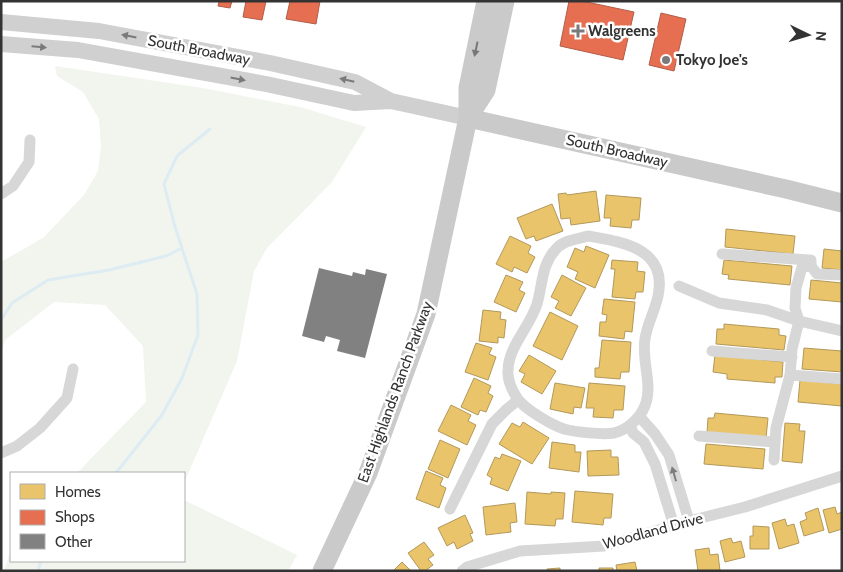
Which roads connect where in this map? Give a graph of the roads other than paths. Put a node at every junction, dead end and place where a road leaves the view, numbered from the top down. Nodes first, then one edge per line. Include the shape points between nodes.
1 (486, 1) edge
2 (505, 1) edge
3 (1, 22) edge
4 (1, 44) edge
5 (391, 101) junction
6 (468, 118) junction
7 (30, 140) dead end
8 (1, 194) edge
9 (842, 203) edge
10 (722, 254) dead end
11 (812, 267) junction
12 (842, 276) edge
13 (679, 286) dead end
14 (799, 321) junction
15 (842, 331) edge
16 (712, 351) dead end
17 (792, 356) junction
18 (72, 369) dead end
19 (790, 376) junction
20 (842, 379) edge
21 (518, 400) junction
22 (638, 416) junction
23 (630, 425) junction
24 (700, 436) dead end
25 (775, 442) junction
26 (1, 453) edge
27 (774, 460) dead end
28 (842, 476) edge
29 (450, 509) dead end
30 (688, 521) junction
31 (674, 526) junction
32 (322, 571) edge
33 (462, 571) edge

1 -> 6 main road via 468,88
2 - 6 main road via 486,90
5 -> 3 main road, South Broadway via 355,82 270,63 99,31
4 -> 5 main road, South Broadway via 78,50 354,103
5 - 6 main road, South Broadway
6 - 9 main road, South Broadway
6 - 32 main road, East Highlands Ranch Parkway via 426,314 368,473
7 - 8 street via 29,162 13,186
10 - 11 street
11 - 12 street
11 - 14 street via 802,267 796,288 795,308
13 - 14 street via 719,302 767,310
14 - 15 street
14 - 17 street
16 - 17 street
17 - 19 street
18 - 26 street via 67,398 40,428
19 - 20 street
19 - 25 street
21 - 22 street via 509,382 510,357 537,305 546,261 558,246 588,236 638,248 653,264 657,274 658,298 643,347 647,398
21 - 23 street via 564,429 614,433
21 - 29 street via 492,424
22 - 23 street
30 -> 22 street via 669,455
23 - 31 street via 633,433 644,442 655,464
24 - 25 street
25 - 27 street
28 - 30 street, Woodland Drive via 745,507
30 - 31 street, Woodland Drive
31 - 33 street, Woodland Drive via 604,546 520,551

